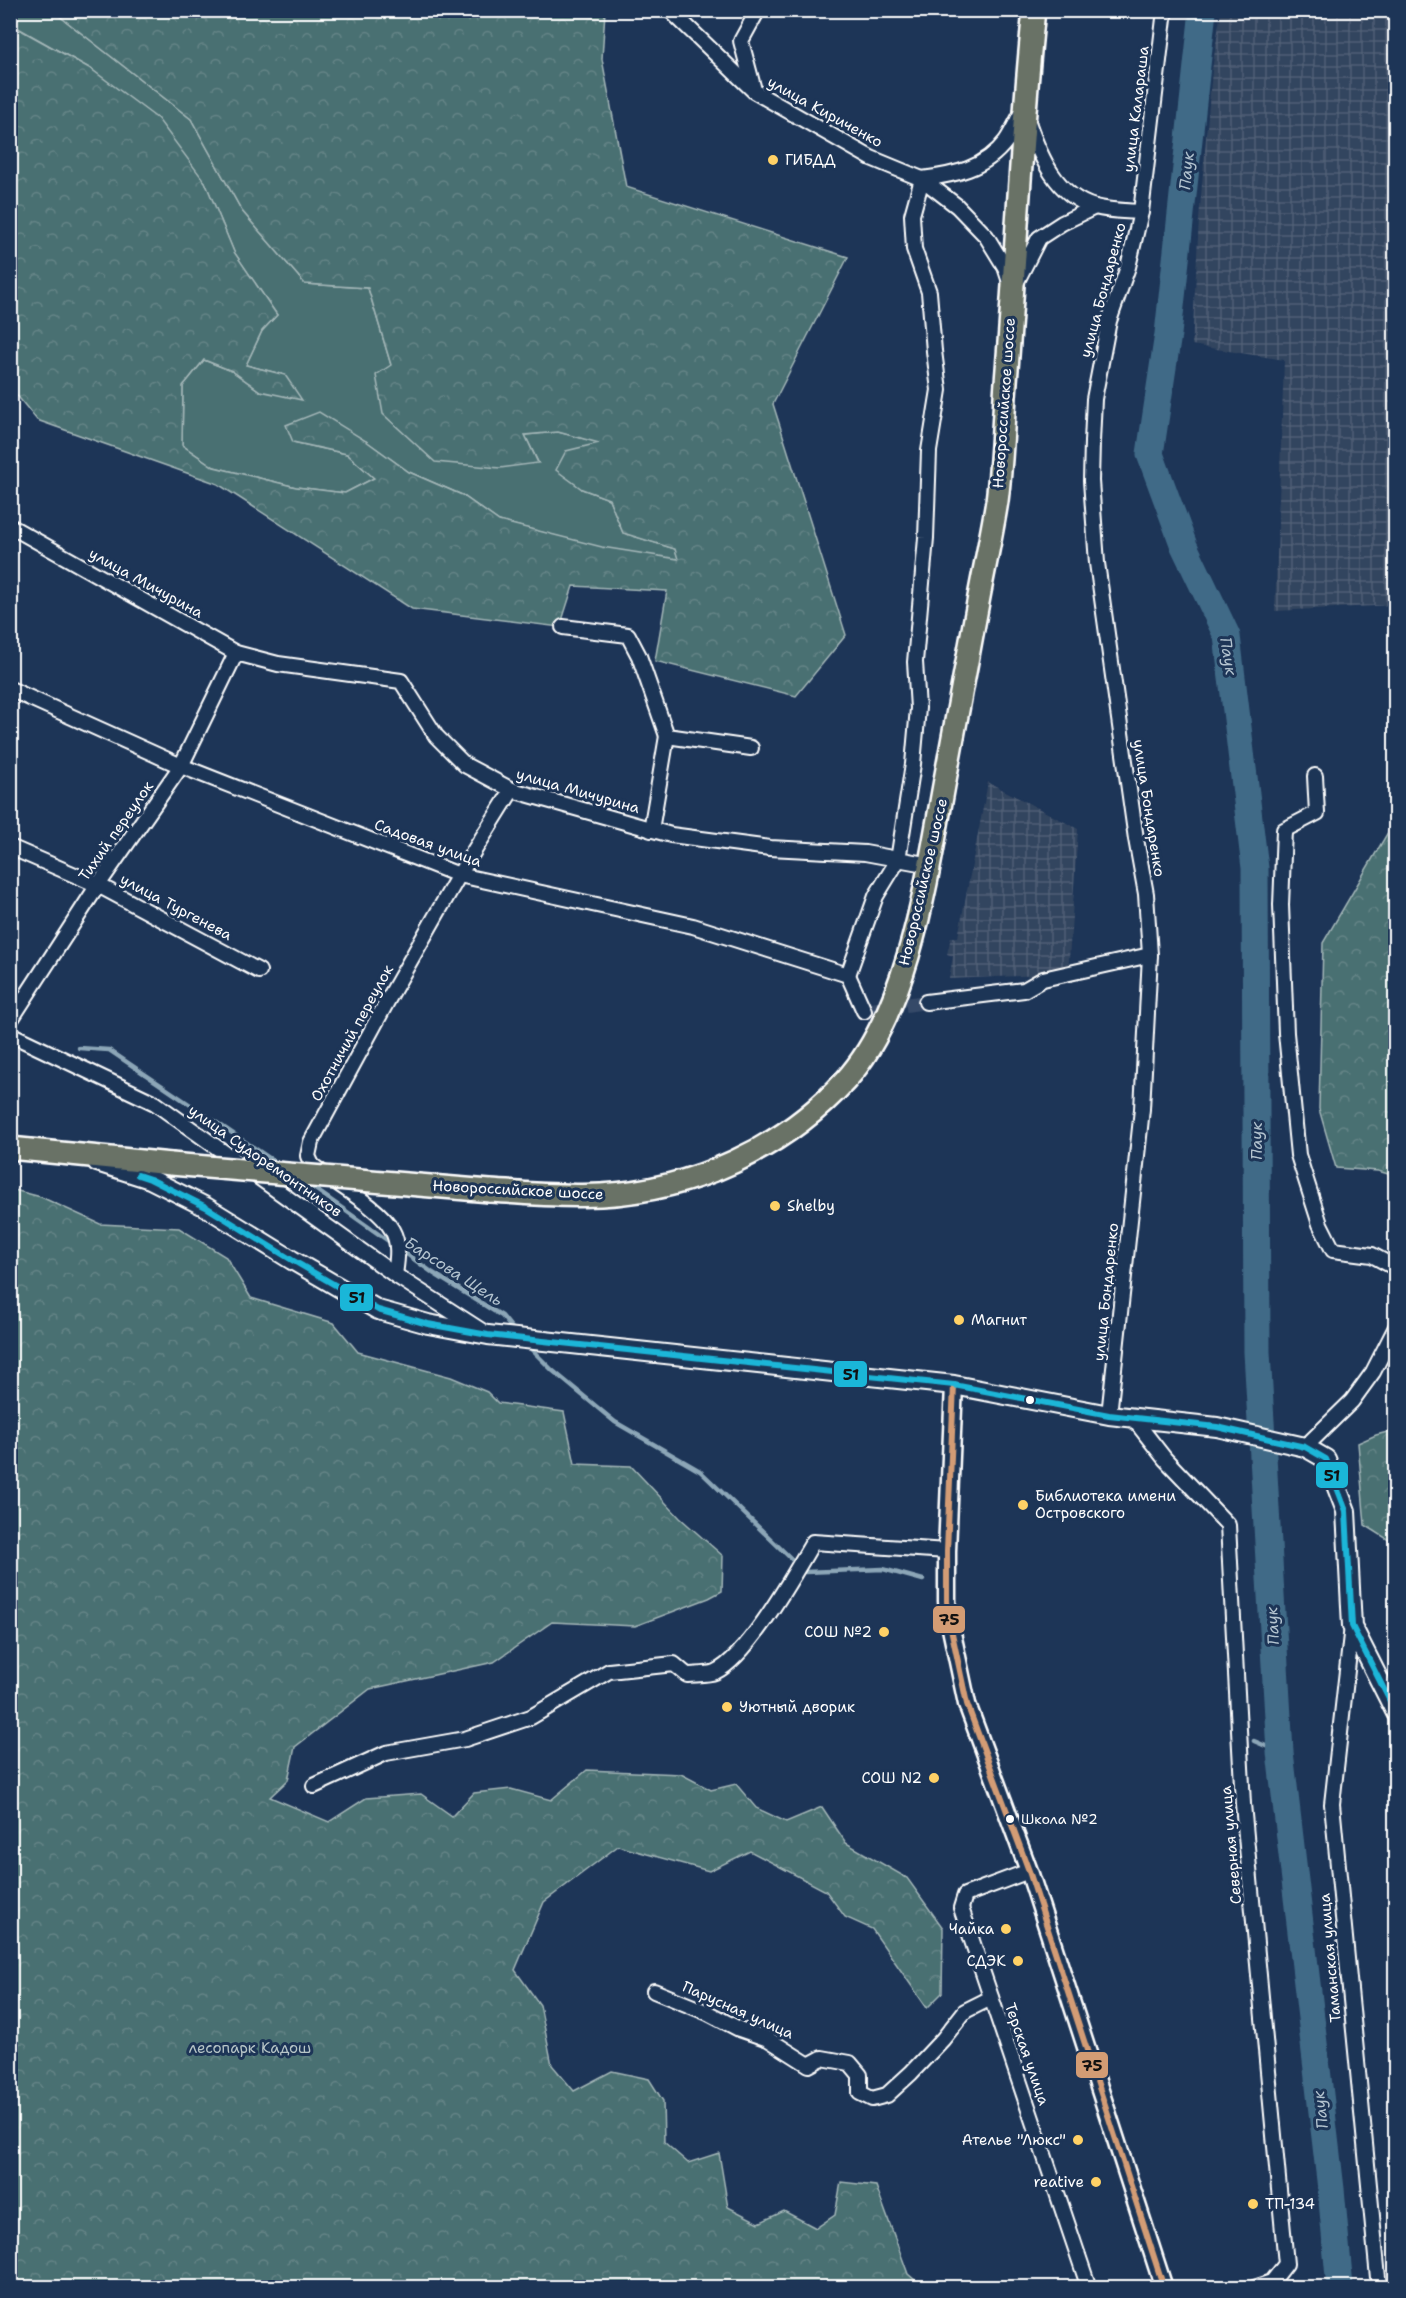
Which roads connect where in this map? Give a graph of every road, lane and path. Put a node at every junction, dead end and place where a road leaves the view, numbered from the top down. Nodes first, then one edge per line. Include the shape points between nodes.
1 (670, 10) edge
2 (758, 10) edge
3 (1034, 10) edge
4 (1165, 10) edge
5 (755, 92) junction
6 (1023, 110) junction
7 (922, 178) junction
8 (1095, 207) junction
9 (1141, 212) junction
10 (1013, 290) junction
11 (10, 526) edge
12 (563, 627) dead end
13 (236, 653) junction
14 (10, 689) edge
15 (667, 736) junction
16 (751, 748) dead end
17 (181, 766) junction
18 (1315, 776) dead end
19 (512, 790) junction
20 (651, 830) junction
21 (10, 847) edge
22 (898, 860) junction
23 (930, 865) junction
24 (459, 874) junction
25 (98, 885) junction
26 (1150, 955) junction
27 (259, 971) dead end
28 (848, 975) junction
29 (926, 1002) tunnel mouth
30 (864, 1011) dead end
31 (10, 1021) edge
32 (10, 1034) edge
33 (10, 1148) edge
34 (72, 1155) junction
35 (1395, 1268) edge
36 (395, 1275) junction
37 (1395, 1327) edge
38 (493, 1335) junction
39 (954, 1385) junction
40 (1109, 1414) junction
41 (1133, 1418) junction
42 (1305, 1447) junction
43 (947, 1551) junction
44 (1352, 1626) junction
45 (1395, 1713) edge
46 (314, 1786) dead end
47 (1029, 1871) junction
48 (654, 1991) dead end
49 (992, 1998) junction
50 (1089, 2288) edge
51 (1164, 2288) edge
52 (1254, 2288) edge
53 (1379, 2288) edge

1 - 5 street, улица Кириченко
2 - 5 street via 741,41
3 - 6 highway, Новороссийское шоссе
4 - 9 street, улица Калараша
5 - 7 street, улица Кириченко via 871,158
6 - 7 street via 1005,142 979,166 949,176
6 - 8 street via 1038,151 1054,178 1076,199
6 - 10 highway, Новороссийское шоссе
7 - 10 street via 986,236 1005,267
7 - 22 street via 912,215 914,249 929,292 939,390 929,451 926,550 915,662 918,708
8 - 9 street
8 - 10 street via 1039,238
9 - 26 street, улица Бондаренко via 1098,373 1090,481 1097,563 1146,894
10 - 23 highway, Новороссийское шоссе via 997,501
11 - 13 street, улица Мичурина
12 - 15 street via 628,634
13 - 17 street, Тихий переулок
13 - 19 street, улица Мичурина via 278,664 401,681 436,736 465,765
14 - 17 street, Садовая улица
15 - 16 street
15 - 20 street
17 - 24 street, Садовая улица
17 - 25 street, Тихий переулок
18 - 35 street via 1317,813 1284,830 1281,905 1286,1033 1298,1155 1320,1224 1333,1250 1372,1255
19 - 20 street, улица Мичурина
19 - 24 street, Охотничий переулок
20 - 22 street, улица Мичурина via 770,848 866,853
21 - 25 street, улица Тургенева
22 - 23 street, улица Мичурина
22 - 28 street via 876,896
23 - 34 highway, Новороссийское шоссе, bridge via 909,952 874,1041 847,1079 802,1122 716,1170 657,1189 600,1195 490,1191
24 - 28 street, Садовая улица via 693,926
24 - 36 street, Охотничий переулок via 311,1142 308,1156 322,1174 381,1215 393,1230 398,1254
25 - 27 street, улица Тургенева
25 - 31 street, Тихий переулок
26 - 29 street via 1043,980 1024,990
26 - 40 street, улица Бондаренко via 1142,1109
28 - 30 street
32 - 36 street, улица Судоремонтников via 155,1103
33 - 34 highway, Новороссийское шоссе
34 - 38 main road, Новороссийское шоссе via 150,1179 197,1202 378,1310 428,1324
36 - 38 street, улица Судоремонтников
37 - 42 street via 1373,1372 1352,1401
38 - 39 main road, Новороссийское шоссе
39 - 40 main road, Новороссийское шоссе
39 - 43 street
40 - 41 main road, Новороссийское шоссе
41 - 42 main road, Новороссийское шоссе via 1217,1427
41 - 52 street, Северная улица via 1165,1459 1228,1526 1243,1804 1286,2264 1272,2282
42 - 44 main road via 1326,1459 1346,1511
43 - 46 street via 813,1542 741,1651 715,1672 687,1675 674,1664 609,1671 531,1716 465,1739 386,1753
43 - 47 street via 949,1619 967,1704
44 - 45 main road
44 - 53 street, Таманская улица via 1332,1804
47 - 49 street, Терская улица via 965,1895 961,1908
47 - 51 street
48 - 49 street, Парусная улица via 768,2038 809,2065 822,2058 850,2063 860,2075 860,2093 872,2099 887,2095 911,2073 965,2011
49 - 50 street, Терская улица

